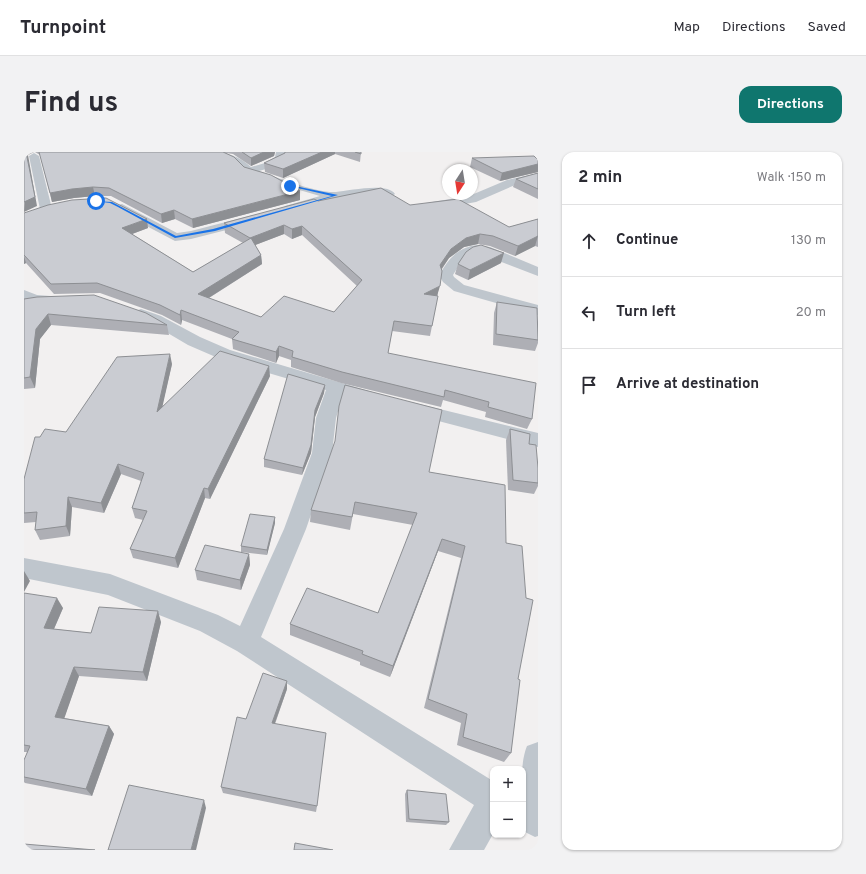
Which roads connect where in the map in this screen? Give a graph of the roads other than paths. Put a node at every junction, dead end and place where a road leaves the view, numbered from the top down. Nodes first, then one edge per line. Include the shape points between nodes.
1 (216, 152) edge
2 (281, 152) edge
3 (34, 156) dead end
4 (248, 172) junction
5 (538, 176) edge
6 (337, 195) junction
7 (398, 200) edge
8 (111, 202) edge
9 (60, 206) edge
10 (420, 206) edge
11 (46, 209) junction
12 (278, 212) edge
13 (31, 216) edge
14 (264, 216) edge
15 (538, 272) edge
16 (24, 295) edge
17 (73, 300) edge
18 (126, 309) edge
19 (538, 310) edge
20 (336, 389) junction
21 (538, 440) edge
22 (24, 568) edge
23 (246, 642) junction
24 (538, 757) edge
25 (490, 798) edge
26 (492, 802) edge
27 (532, 819) edge
28 (466, 850) edge

1 - 4 street via 239,162
2 - 4 street via 280,158 269,165
3 - 11 street
4 - 6 street via 310,191
5 - 10 street via 511,182 472,199 436,206
6 - 7 street via 383,191
6 - 12 street
8 - 14 street via 175,237
9 - 11 street
11 - 13 street
15 - 19 street via 476,248 455,259 446,275 459,288
16 - 17 street via 43,301
18 - 20 street via 155,319 224,354
20 - 21 street
20 - 23 street via 326,418 322,453 294,529
22 - 23 street via 110,585 209,622
23 - 25 street
24 - 27 street
26 - 28 street

